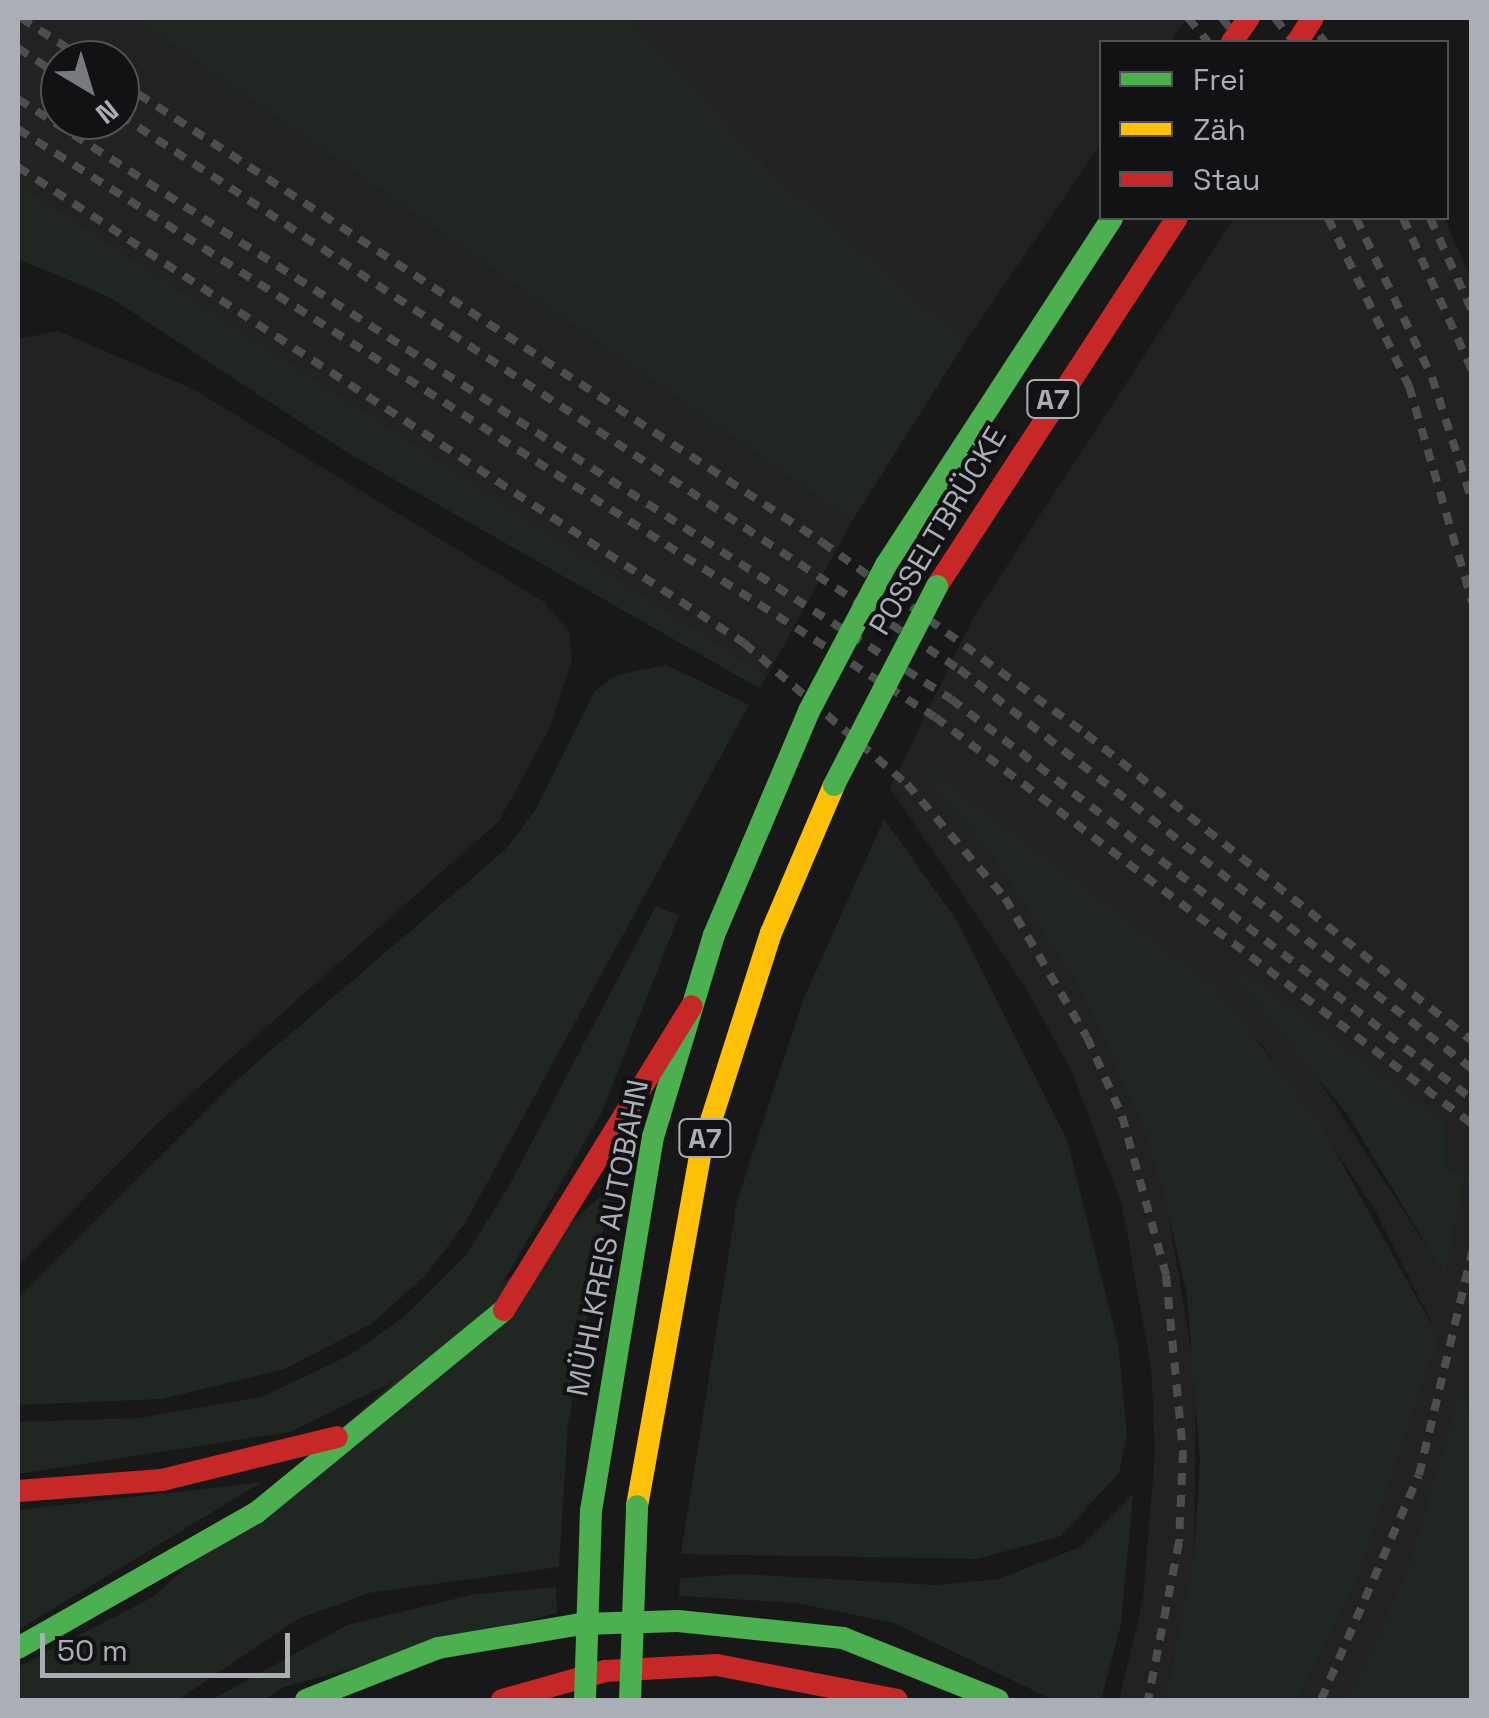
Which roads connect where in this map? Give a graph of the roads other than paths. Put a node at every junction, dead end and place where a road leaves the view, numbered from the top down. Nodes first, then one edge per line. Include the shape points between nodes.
1 (1249, 18) edge
2 (1314, 18) edge
3 (1233, 40) edge
4 (1298, 40) edge
5 (1111, 220) edge
6 (1176, 220) edge
7 (790, 748) joint
8 (692, 1006) junction
9 (368, 1427) junction
10 (18, 1491) edge
11 (18, 1648) edge
12 (630, 1665) junction
13 (306, 1700) edge
14 (502, 1700) edge
15 (585, 1700) edge
16 (630, 1700) edge
17 (638, 1700) edge
18 (897, 1700) edge
19 (998, 1700) edge

1 - 3 highway, bridge
2 - 4 highway, bridge
5 - 7 highway, POSSELTBRÜCKE / A7, bridge via 886,564
6 - 12 highway, POSSELTBRÜCKE / A7, bridge via 976,520 834,785 771,933 701,1152 637,1506
7 - 8 highway, MÜHLKREIS AUTOBAHN / A7
8 - 9 highway via 544,1260 490,1328
8 - 15 highway, MÜHLKREIS AUTOBAHN / A7, bridge via 642,1193 591,1511
9 - 10 highway via 162,1480
9 - 11 highway via 207,1544
12 - 16 highway, A7, bridge
12 - 17 highway, bridge
13 - 19 highway via 438,1648 582,1624 678,1622 843,1638
14 - 18 highway via 604,1671 716,1665

